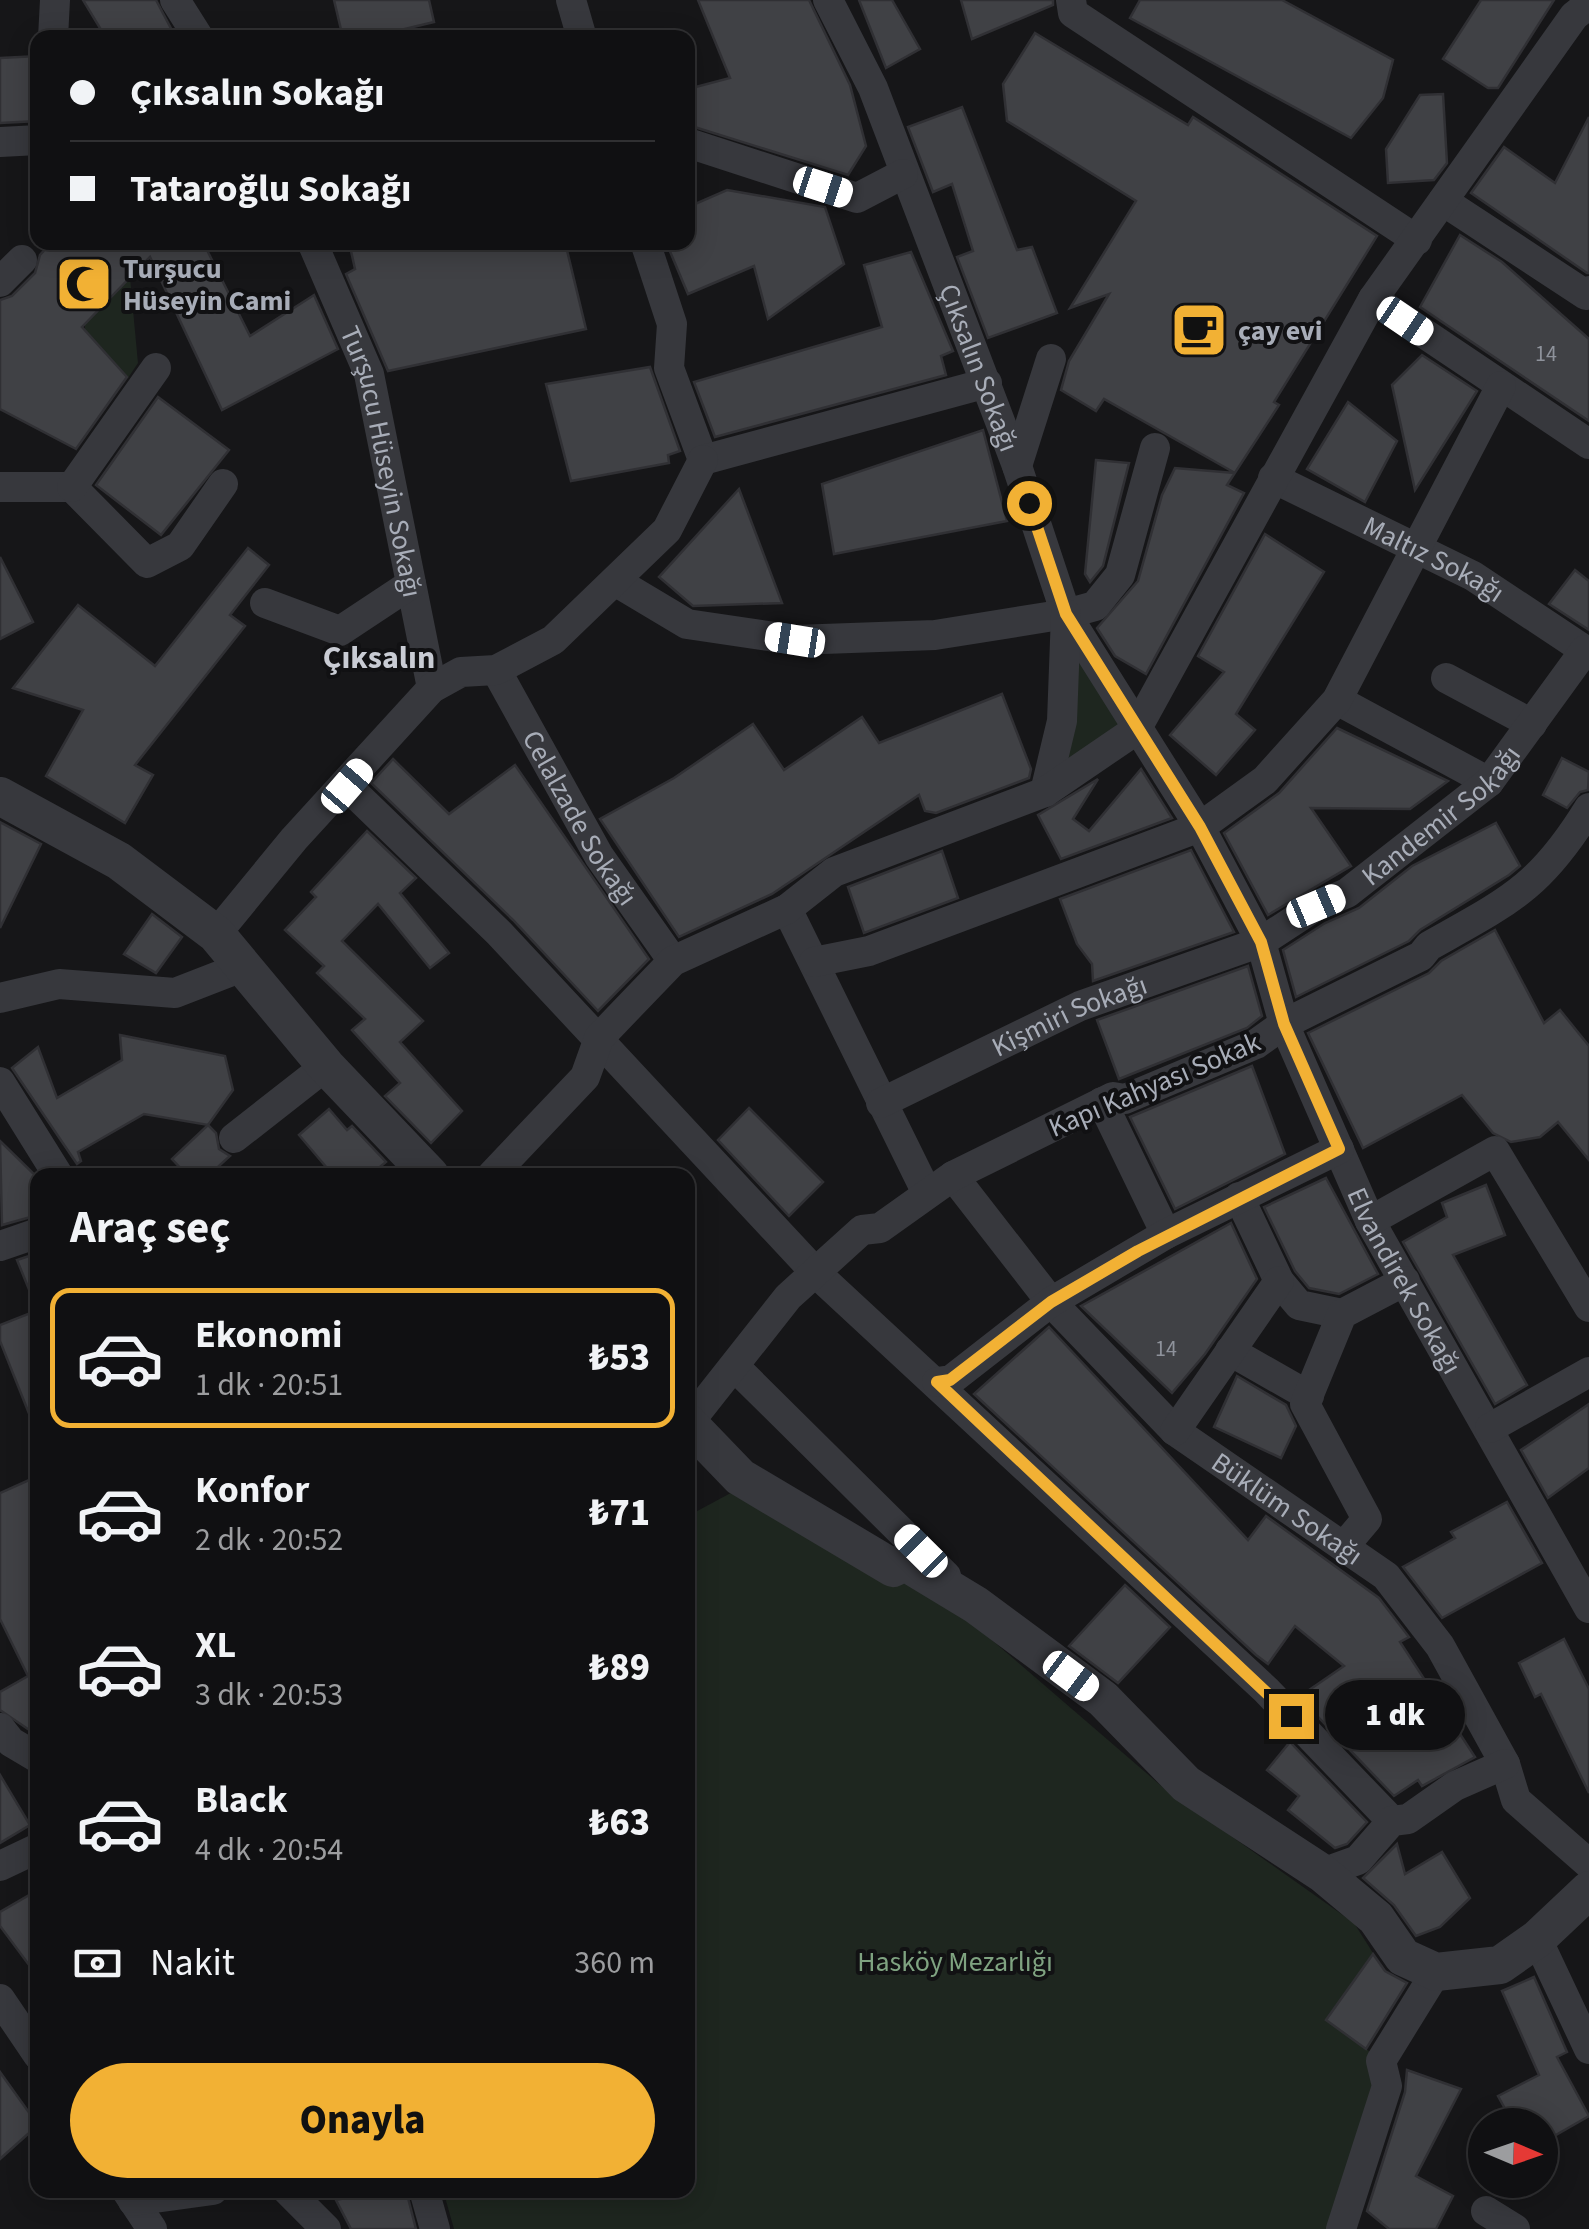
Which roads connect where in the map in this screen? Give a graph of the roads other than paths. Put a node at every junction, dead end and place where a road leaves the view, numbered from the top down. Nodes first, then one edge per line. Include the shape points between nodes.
1 (55, 0) edge
2 (175, 0) edge
3 (571, 0) edge
4 (828, 0) edge
5 (1071, 0) edge
6 (1589, 4) edge
7 (53, 30) edge
8 (194, 30) edge
9 (580, 30) edge
10 (30, 140) edge
11 (0, 142) edge
12 (695, 145) edge
13 (903, 174) junction
14 (1443, 201) junction
15 (1418, 240) junction
16 (315, 250) edge
17 (648, 250) edge
18 (22, 260) dead end
19 (0, 282) edge
20 (1589, 291) edge
21 (1374, 300) junction
22 (1050, 360) dead end
23 (156, 368) dead end
24 (987, 383) junction
25 (1501, 386) junction
26 (1589, 444) edge
27 (1156, 448) dead end
28 (703, 460) junction
29 (1017, 466) junction
30 (1273, 478) junction
31 (223, 484) dead end
32 (72, 487) junction
33 (0, 488) edge
34 (1415, 550) junction
35 (615, 581) junction
36 (411, 584) junction
37 (264, 603) dead end
38 (1066, 614) junction
39 (1587, 652) edge
40 (496, 670) junction
41 (1446, 678) dead end
42 (432, 688) junction
43 (1337, 700) junction
44 (1532, 724) junction
45 (1136, 730) junction
46 (1488, 782) junction
47 (347, 786) junction
48 (1045, 792) junction
49 (0, 796) edge
50 (1589, 808) edge
51 (1200, 827) junction
52 (788, 909) junction
53 (216, 934) junction
54 (1261, 942) junction
55 (672, 961) junction
56 (814, 962) junction
57 (242, 967) junction
58 (0, 998) edge
59 (1284, 1024) junction
60 (599, 1038) junction
61 (326, 1066) junction
62 (0, 1082) edge
63 (1102, 1102) junction
64 (881, 1103) junction
65 (234, 1138) dead end
66 (1339, 1149) junction
67 (54, 1168) edge
68 (423, 1168) edge
69 (499, 1168) edge
70 (939, 1184) junction
71 (1239, 1198) junction
72 (1370, 1222) junction
73 (1166, 1234) junction
74 (30, 1236) edge
75 (0, 1246) edge
76 (817, 1274) junction
77 (1279, 1280) junction
78 (1405, 1281) junction
79 (1051, 1302) junction
80 (1589, 1307) edge
81 (1342, 1314) junction
82 (1230, 1350) junction
83 (735, 1367) junction
84 (1589, 1372) edge
85 (937, 1382) junction
86 (1309, 1396) junction
87 (695, 1408) edge
88 (1490, 1428) junction
89 (695, 1430) edge
90 (1175, 1432) junction
91 (1345, 1546) junction
92 (976, 1606) junction
93 (1589, 1608) edge
94 (0, 1728) edge
95 (30, 1753) edge
96 (1506, 1764) junction
97 (1392, 1821) junction
98 (30, 1852) edge
99 (1589, 1864) edge
100 (0, 1866) edge
101 (1322, 1873) junction
102 (1589, 1890) edge
103 (1537, 1939) junction
104 (1436, 1972) junction
105 (0, 1998) edge
106 (30, 2044) edge
107 (1589, 2048) edge
108 (132, 2198) edge
109 (295, 2198) edge
110 (426, 2198) edge
111 (1486, 2212) dead end
112 (152, 2229) edge
113 (326, 2229) edge
114 (435, 2229) edge
115 (1340, 2229) edge
116 (1514, 2229) edge

1 - 7 street
2 - 8 street
3 - 9 street
4 - 13 street, Çıksalın Sokağı via 873,88
5 - 15 street via 1074,13
6 - 14 street
10 - 11 street
12 - 13 street via 857,198
13 - 24 street, Çıksalın Sokağı
14 - 15 street
14 - 20 street
15 - 21 street
16 - 36 street, Turşucu Hüseyin Sokağı via 369,374
17 - 28 street via 672,324 669,368
18 - 19 street
21 - 25 street
21 - 30 street
22 - 29 street
23 - 32 street
24 - 28 street
24 - 29 street, Çıksalın Sokağı
25 - 26 street
25 - 34 street
27 - 38 street via 1120,575 1095,606
28 - 35 street via 667,530
29 - 38 street, Çıksalın Sokağı
30 - 34 street, Maltız Sokağı
30 - 45 street
31 - 32 street via 180,546 147,562
32 - 33 street
34 - 39 street, Maltız Sokağı via 1473,576
34 - 43 street
35 - 38 street via 687,624 795,640 934,634
35 - 40 street via 553,640
36 - 37 street via 340,630
36 - 42 street, Turşucu Hüseyin Sokağı
38 - 45 street, Çıksalın Sokağı
38 - 48 street via 1062,721
39 - 44 street, Kandemir Sokağı
40 - 42 street via 461,672
40 - 55 street, Celalzade Sokağı via 599,856
41 - 44 street
42 - 47 street
43 - 46 street
43 - 51 street via 1264,780
44 - 46 street, Kandemir Sokağı
45 - 48 street
45 - 51 street, Elvandirek Sokağı
46 - 54 street, Kandemir Sokağı via 1346,893
47 - 53 street
47 - 60 street
48 - 52 street via 834,872
49 - 53 street via 119,860
50 - 59 street, Kapı Kahyası Sokak via 1558,858 1516,897 1420,956
51 - 54 street, Elvandirek Sokağı
51 - 56 street via 869,952
52 - 55 street
52 - 56 street, Büklüm Sokağı
53 - 57 street
54 - 59 street, Elvandirek Sokağı
54 - 64 street, Kişmiri Sokağı via 1080,1006
55 - 60 street
56 - 64 street, Büklüm Sokağı
57 - 58 street via 175,993 60,984
57 - 61 street
59 - 63 street, Kapı Kahyası Sokak via 1240,1051 1125,1100
59 - 66 street, Elvandirek Sokağı
60 - 69 street via 585,1077
60 - 76 street
61 - 65 street
61 - 68 street
62 - 67 street
63 - 70 street, Kapı Kahyası Sokak
63 - 73 street
64 - 70 street, Büklüm Sokağı
66 - 71 street
66 - 72 street, Elvandirek Sokağı
70 - 76 street, Kapı Kahyası Sokak via 880,1228 862,1230
70 - 79 street, Büklüm Sokağı
71 - 73 street
71 - 77 street
72 - 78 street, Elvandirek Sokağı
72 - 80 street via 1494,1151
73 - 79 street
74 - 75 street
76 - 83 street, Kapı Kahyası Sokak via 788,1297
76 - 85 street
77 - 81 street via 1300,1304
77 - 82 street
78 - 81 street
78 - 88 street, Elvandirek Sokağı
79 - 85 street via 950,1380
79 - 90 street, Büklüm Sokağı
81 - 86 street
82 - 86 street
82 - 90 street
83 - 87 street, Kapı Kahyası Sokak
83 - 92 street
84 - 88 street
85 - 97 street via 1266,1690
86 - 91 street via 1305,1404 1367,1519
88 - 93 street, Elvandirek Sokağı
89 - 92 street via 740,1477 893,1568 905,1562
90 - 91 street, Büklüm Sokağı
91 - 96 street, Büklüm Sokağı via 1386,1576 1440,1646
92 - 101 street via 1103,1699 1186,1784
94 - 95 street
96 - 97 street via 1455,1786 1408,1819
96 - 99 street, Büklüm Sokağı via 1516,1800
97 - 101 street via 1358,1860
98 - 100 street
101 - 104 street via 1376,1918 1402,1957
102 - 103 street
103 - 104 street via 1500,1964
103 - 107 street
104 - 115 street via 1382,2061 1387,2086
105 - 106 street
108 - 112 street
109 - 113 street
110 - 114 street
111 - 116 street

